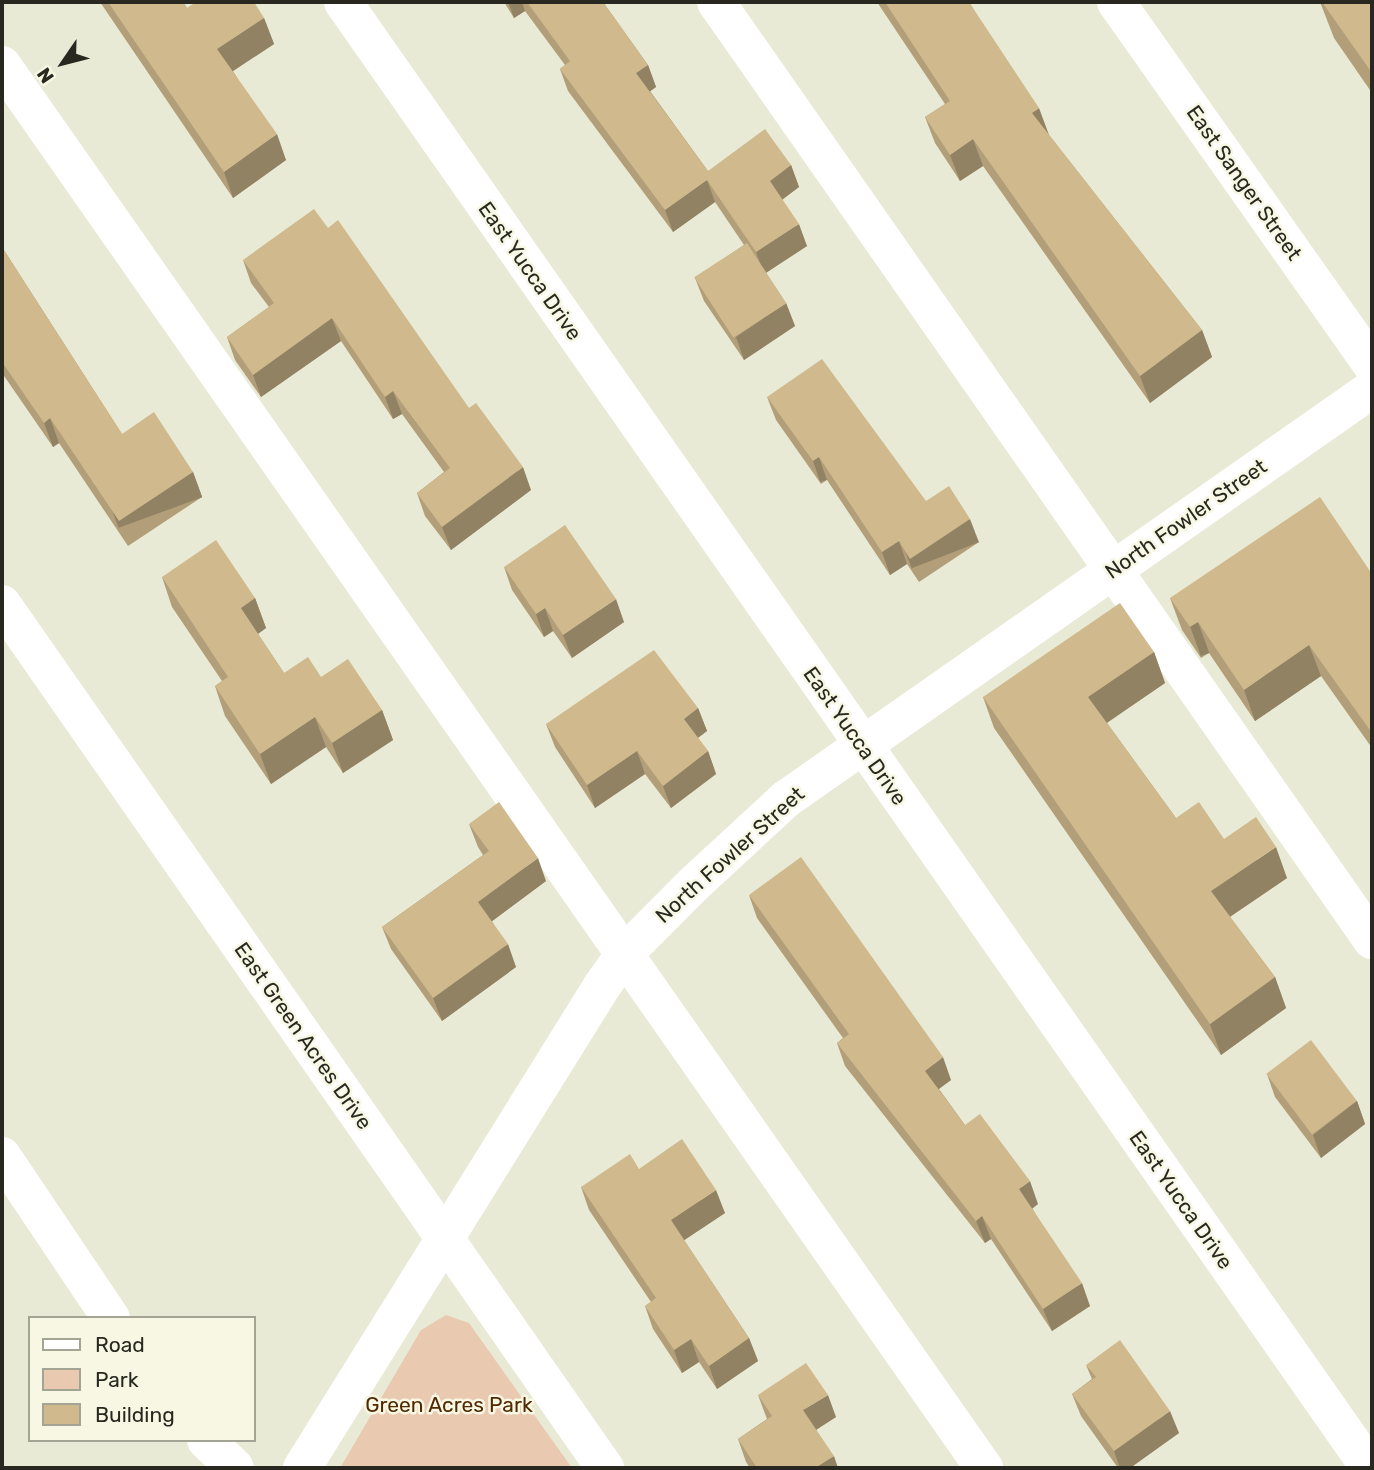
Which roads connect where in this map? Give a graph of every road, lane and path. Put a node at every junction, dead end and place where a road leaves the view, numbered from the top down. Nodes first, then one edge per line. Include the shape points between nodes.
1 (343, 2) edge
2 (716, 2) edge
3 (1116, 2) edge
4 (2, 65) edge
5 (1372, 365) edge
6 (1372, 389) edge
7 (1112, 570) junction
8 (2, 604) edge
9 (862, 746) junction
10 (1372, 940) edge
11 (624, 954) junction
12 (2, 1156) edge
13 (446, 1241) junction
14 (110, 1316) edge
15 (208, 1442) edge
16 (235, 1468) edge
17 (302, 1468) edge
18 (605, 1468) edge
19 (984, 1468) edge
20 (1370, 1468) edge

1 - 9 street, East Yucca Drive
2 - 7 street
3 - 5 street, East Sanger Street
4 - 11 street
6 - 7 street, North Fowler Street
7 - 9 street, North Fowler Street
7 - 10 street
8 - 13 street, East Green Acres Drive
9 - 11 street, North Fowler Street via 786,799
9 - 20 street, East Yucca Drive
11 - 13 street, North Fowler Street
11 - 19 street
12 - 14 street
13 - 17 street, North Fowler Street
13 - 18 street, East Green Acres Drive
15 - 16 street

